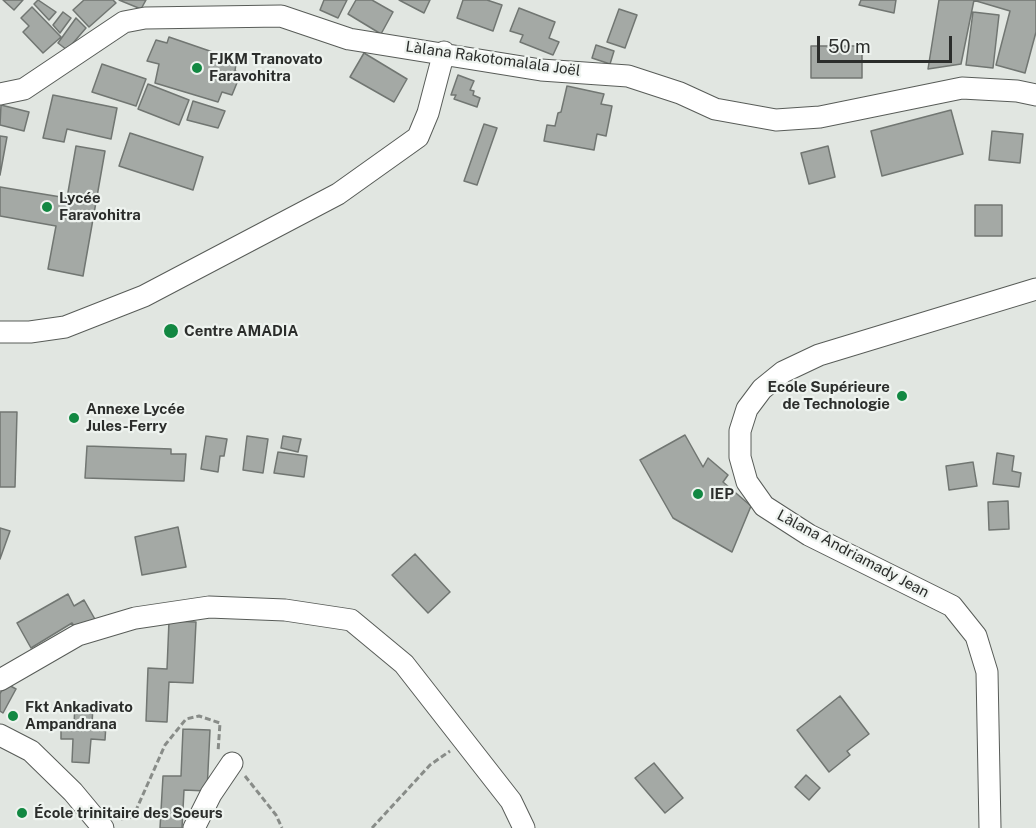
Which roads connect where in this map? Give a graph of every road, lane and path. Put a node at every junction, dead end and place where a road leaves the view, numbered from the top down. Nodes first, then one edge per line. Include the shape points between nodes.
1 (444, 52) junction
2 (0, 94) edge
3 (1036, 95) edge
4 (1036, 289) edge
5 (0, 332) edge
6 (0, 680) edge
7 (0, 735) edge
8 (464, 741) junction
9 (232, 763) junction
10 (101, 826) edge
11 (194, 828) edge
12 (282, 828) edge
13 (372, 828) edge
14 (524, 828) edge
15 (990, 828) edge

1 - 2 street, Làlana Rakotomalala Joël via 349,39 281,16 145,18 124,22 24,88
1 - 3 street, Làlana Rakotomalala Joël via 541,70 628,76 715,109 776,120 820,117 962,88
1 - 5 street via 418,137 338,194 144,296 64,327
4 - 15 street, Làlana Andriamady Jean via 819,354 783,372 762,389 747,409 740,430 740,457 747,482 764,506 809,535 952,606 976,636 987,672
6 - 8 street via 78,635 135,618 208,607 285,610 351,620 404,664
7 - 10 street via 31,751
8 - 13 path via 430,765
8 - 14 street via 511,801
9 - 10 path via 217,751 219,723 199,716 186,719 165,745 133,817
9 - 11 street
9 - 12 path via 276,815

